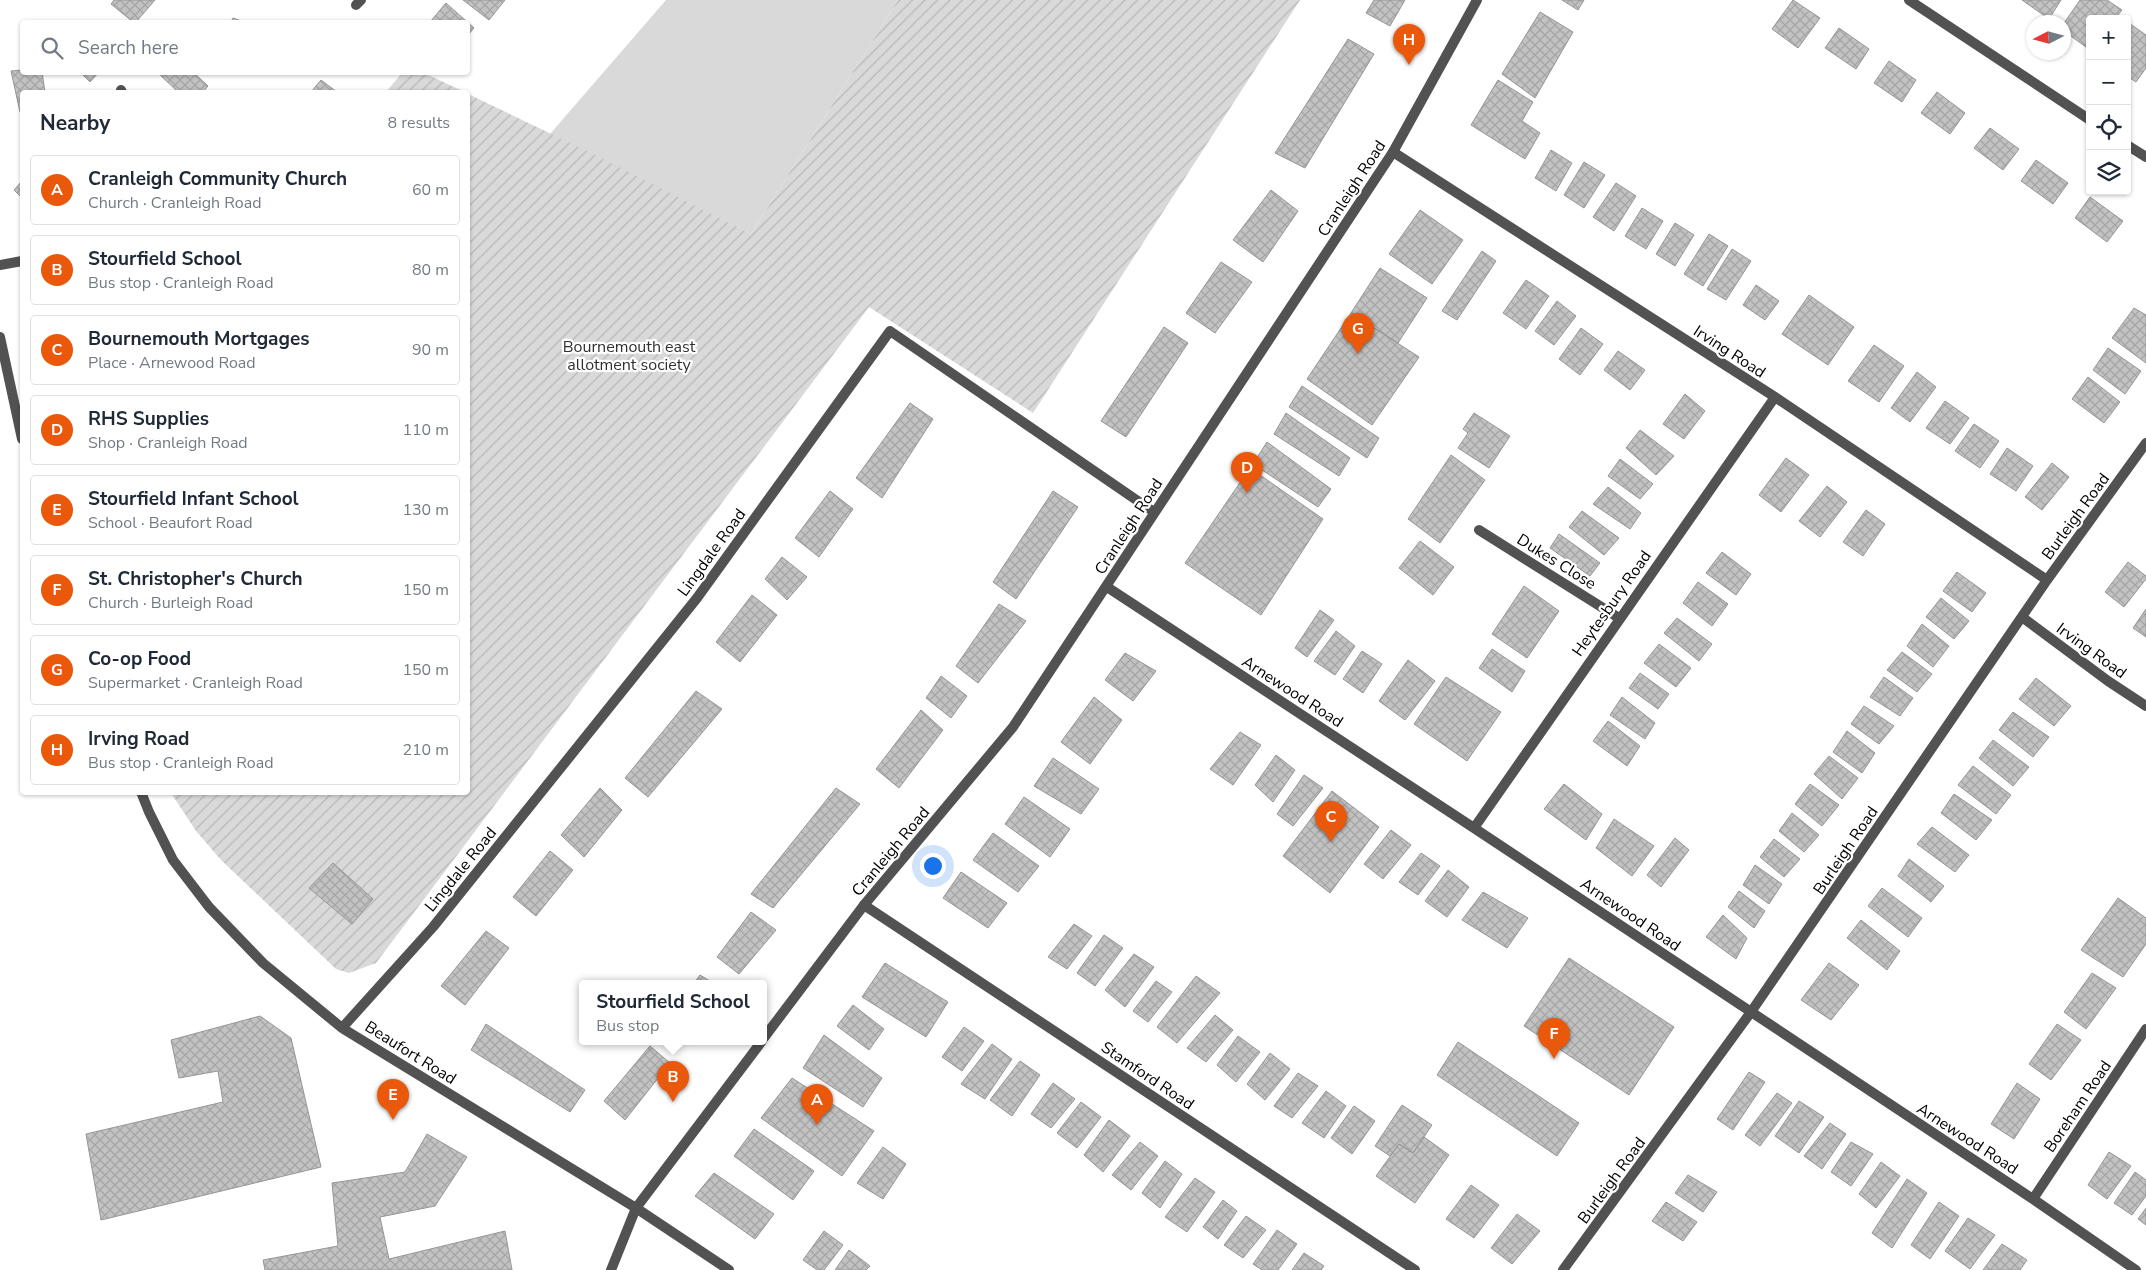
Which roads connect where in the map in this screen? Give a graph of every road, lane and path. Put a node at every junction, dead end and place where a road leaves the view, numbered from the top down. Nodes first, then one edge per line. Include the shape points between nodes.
1 (1477, 0) edge
2 (1909, 0) edge
3 (2086, 117) edge
4 (2131, 148) edge
5 (1393, 152) junction
6 (2146, 157) edge
7 (20, 261) edge
8 (0, 265) edge
9 (0, 337) edge
10 (1774, 397) junction
11 (20, 431) edge
12 (2146, 443) edge
13 (1154, 512) junction
14 (1479, 530) dead end
15 (2047, 580) junction
16 (1107, 587) junction
17 (2022, 617) junction
18 (1619, 618) junction
19 (2146, 706) edge
20 (142, 795) edge
21 (1474, 828) junction
22 (864, 905) junction
23 (1751, 1012) junction
24 (342, 1028) junction
25 (2146, 1029) edge
26 (767, 1033) edge
27 (758, 1045) edge
28 (2033, 1199) junction
29 (636, 1208) junction
30 (611, 1270) edge
31 (729, 1270) edge
32 (1414, 1270) edge
33 (1563, 1270) edge
34 (2136, 1270) edge

1 - 5 street, Cranleigh Road
2 - 3 street
4 - 6 street
5 - 10 street, Irving Road
5 - 13 street, Cranleigh Road
7 - 8 street
9 - 11 street
10 - 15 street, Irving Road
10 - 18 street, Heytesbury Road
12 - 15 street, Burleigh Road
13 - 16 street, Cranleigh Road
13 - 24 street, Lingdale Road via 890,331 696,598 433,927
14 - 18 street, Dukes Close
15 - 17 street, Burleigh Road
16 - 21 street, Arnewood Road
16 - 22 street, Cranleigh Road via 1013,727
17 - 19 street, Irving Road via 2108,682
17 - 23 street, Burleigh Road
18 - 21 street, Heytesbury Road
20 - 24 street, Beaufort Road via 173,860 209,907 263,963
21 - 23 street, Arnewood Road
22 - 26 street, Cranleigh Road
22 - 32 street, Stamford Road
23 - 28 street, Arnewood Road
23 - 33 street, Burleigh Road
24 - 29 street, Beaufort Road
25 - 28 street, Boreham Road
27 - 29 street, Cranleigh Road
28 - 34 street, Arnewood Road
29 - 30 street, Cranleigh Road
29 - 31 street, Beaufort Road

